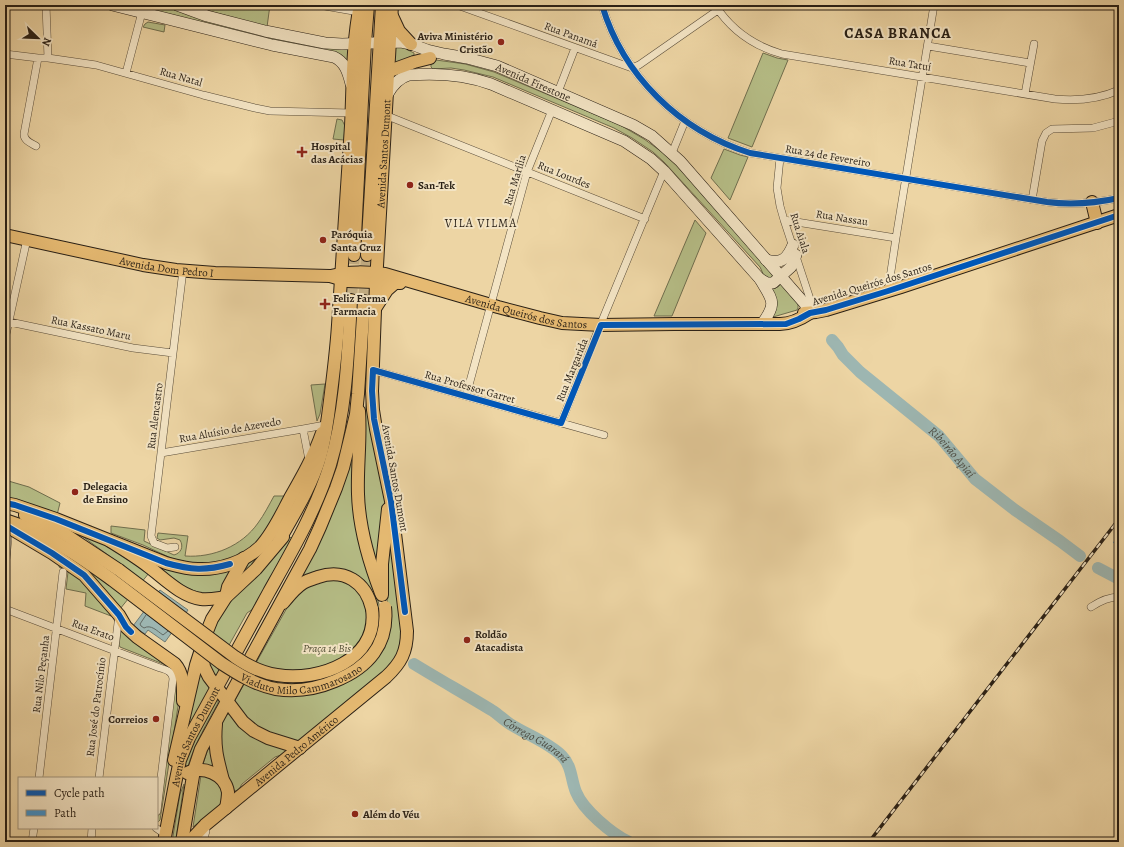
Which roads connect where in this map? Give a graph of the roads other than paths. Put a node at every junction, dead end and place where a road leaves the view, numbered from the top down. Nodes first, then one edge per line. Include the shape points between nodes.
1 (46, 5) edge
2 (112, 5) edge
3 (177, 5) edge
4 (319, 5) edge
5 (382, 5) edge
6 (457, 5) edge
7 (602, 5) edge
8 (934, 5) edge
9 (362, 7) edge
10 (716, 8) edge
11 (391, 10) edge
12 (142, 12) junction
13 (384, 42) junction
14 (360, 43) junction
15 (411, 44) junction
16 (1034, 44) dead end
17 (928, 46) junction
18 (575, 48) junction
19 (5, 54) edge
20 (444, 54) junction
21 (38, 58) junction
22 (48, 58) junction
23 (430, 58) junction
24 (1030, 63) junction
25 (632, 68) junction
26 (126, 73) junction
27 (383, 74) junction
28 (435, 75) junction
29 (922, 77) junction
30 (1119, 90) edge
31 (358, 91) junction
32 (558, 92) junction
33 (1025, 94) junction
34 (386, 95) junction
35 (552, 110) junction
36 (351, 113) junction
37 (386, 115) junction
38 (686, 120) junction
39 (1119, 121) edge
40 (36, 146) dead end
41 (672, 153) junction
42 (780, 158) junction
43 (664, 171) junction
44 (527, 172) junction
45 (906, 178) junction
46 (1119, 198) edge
47 (1032, 200) junction
48 (1092, 202) junction
49 (1119, 215) edge
50 (644, 219) junction
51 (784, 220) junction
52 (1097, 222) junction
53 (5, 235) edge
54 (896, 238) junction
55 (27, 239) junction
56 (343, 247) junction
57 (794, 250) junction
58 (372, 253) junction
59 (354, 255) tunnel mouth
60 (766, 260) junction
61 (183, 270) junction
62 (338, 276) junction
63 (781, 276) junction
64 (376, 278) junction
65 (760, 279) junction
66 (413, 282) junction
67 (395, 283) junction
68 (888, 291) junction
69 (351, 300) tunnel mouth
70 (364, 301) tunnel mouth
71 (491, 305) junction
72 (339, 309) junction
73 (375, 310) junction
74 (810, 313) junction
75 (7, 321) edge
76 (762, 324) junction
77 (601, 325) junction
78 (5, 340) edge
79 (173, 353) junction
80 (373, 370) junction
81 (358, 394) junction
82 (466, 396) junction
83 (326, 420) junction
84 (562, 423) junction
85 (303, 429) junction
86 (604, 435) dead end
87 (161, 453) junction
88 (309, 463) junction
89 (387, 481) junction
90 (317, 498) junction
91 (5, 504) edge
92 (5, 520) edge
93 (5, 525) edge
94 (8, 539) dead end
95 (110, 541) junction
96 (279, 541) junction
97 (175, 547) dead end
98 (244, 558) junction
99 (5, 570) edge
100 (63, 572) dead end
101 (115, 575) junction
102 (226, 597) junction
103 (1119, 597) edge
104 (383, 601) junction
105 (279, 606) junction
106 (1091, 607) dead end
107 (5, 609) edge
108 (119, 615) junction
109 (57, 629) junction
110 (201, 649) junction
111 (114, 650) junction
112 (402, 658) joint
113 (216, 688) junction
114 (226, 702) junction
115 (184, 714) junction
116 (217, 719) junction
117 (300, 748) junction
118 (194, 770) junction
119 (39, 777) edge
120 (99, 777) edge
121 (223, 780) junction
122 (175, 784) junction
123 (158, 803) edge
124 (226, 808) junction
125 (205, 825) junction
126 (34, 829) edge
127 (92, 829) edge
128 (162, 835) edge
129 (32, 842) edge
130 (91, 842) edge
131 (182, 842) edge
132 (189, 842) edge
133 (203, 842) edge

1 - 22 street
2 - 12 main road
3 - 14 main road, Avenida Firestone via 290,37 332,44
4 - 9 street
5 - 13 main road, Avenida Santos Dumont
6 - 18 street, Rua Panamá
7 - 25 street, Rua 24 de Fevereiro via 616,40
8 - 17 street
9 - 14 main road
10 - 25 street
10 - 29 street, Rua Tatuí via 743,36 775,52
11 - 13 main road, Avenida Santos Dumont
11 - 15 main road via 399,31
12 - 26 street
12 - 31 main road via 265,44 334,57 341,61
13 - 14 main road, Avenida Firestone
13 - 15 main road, Avenida Firestone
13 - 27 main road, Avenida Santos Dumont
14 - 31 main road
15 - 20 main road, Avenida Firestone
16 - 24 street
17 - 24 street
17 - 29 street
18 - 25 street, Rua Panamá
18 - 32 street
19 - 21 street, Rua Natal
20 - 23 main road
20 - 32 main road, Avenida Firestone via 488,63
21 - 22 street, Rua Natal
21 - 40 street via 24,134 25,139
22 - 26 street, Rua Natal via 86,63
23 - 27 main road
23 - 28 main road via 429,69
24 - 33 street
25 - 38 street, Rua 24 de Fevereiro via 657,97
26 - 36 street, Rua Natal via 255,108
27 - 31 main road
27 - 34 main road, Avenida Santos Dumont
27 - 58 main road, Avenida Santos Dumont
28 - 34 main road, Avenida Firestone via 405,76 398,80
28 - 35 main road, Avenida Firestone via 480,80
29 - 33 street, Rua Tatuí
29 - 45 street
30 - 33 street, Rua Tatuí via 1074,100
31 - 36 main road
31 - 59 main road
32 - 41 main road, Avenida Firestone via 633,125 652,136
34 - 37 main road, Avenida Santos Dumont
35 - 43 main road, Avenida Firestone via 624,141
35 - 44 street, Rua Marília
36 - 56 main road
37 - 44 street, Rua Lourdes
37 - 58 main road, Avenida Santos Dumont
38 - 41 street
38 - 42 street, Rua 24 de Fevereiro via 708,135 740,149
39 - 47 street via 1092,128 1052,129 1046,132 1042,141
41 - 60 main road, Avenida Firestone
42 - 45 street, Rua 24 de Fevereiro
42 - 51 street, Rua Aiala via 778,188
43 - 50 street, Rua Margarida
43 - 65 main road, Avenida Firestone
44 - 50 street, Rua Lourdes
44 - 71 street, Rua Marília
45 - 47 street, Rua 24 de Fevereiro
45 - 54 street
46 - 48 street, Rua 24 de Fevereiro
47 - 48 street, Rua 24 de Fevereiro via 1056,203
48 - 52 main road
49 - 52 main road, Avenida Queirós dos Santos
50 - 77 street, Rua Margarida
51 - 54 street, Rua Nassau
51 - 57 street, Rua Aiala
52 - 68 main road, Avenida Queirós dos Santos
53 - 55 main road, Avenida Dom Pedro I
54 - 68 street
55 - 61 main road, Avenida Dom Pedro I via 143,265
55 - 75 street
56 - 58 main road via 349,256 358,261 371,258
56 - 62 main road
57 - 60 main road via 785,259 777,262
57 - 63 main road via 791,267
57 - 74 street, Rua Aiala via 811,302
58 - 64 main road, Avenida Santos Dumont
60 - 63 main road, Avenida Firestone
61 - 62 main road, Avenida Dom Pedro I
61 - 79 street, Rua Alencastro
62 - 64 main road, Avenida Queirós dos Santos via 361,272
62 - 72 main road
63 - 65 main road via 772,284
63 - 74 main road, Avenida Firestone
64 - 66 main road, Avenida Queirós dos Santos
64 - 67 main road, Avenida Queirós dos Santos
64 - 73 main road, Avenida Santos Dumont
65 - 76 main road, Avenida Firestone via 770,295 772,304 771,311
66 - 67 main road, Avenida Queirós dos Santos
66 - 71 main road, Avenida Queirós dos Santos
67 - 73 main road via 387,290
68 - 74 main road, Avenida Queirós dos Santos
69 - 90 main road, Avenida Santos Dumont via 343,408 330,464
70 - 81 main road, Avenida Santos Dumont
71 - 77 main road, Avenida Queirós dos Santos via 562,323
71 - 82 street, Rua Marília
72 - 73 main road via 348,298 356,297 366,299
72 - 83 main road via 334,373
73 - 80 main road, Avenida Santos Dumont
74 - 76 main road, Avenida Queirós dos Santos
75 - 78 street
75 - 79 street, Rua Kassato Maru via 133,348
76 - 77 main road, Avenida Queirós dos Santos
77 - 84 street, Rua Margarida
79 - 87 street, Rua Alencastro
80 - 82 street, Rua Professor Garret
80 - 89 main road, Avenida Santos Dumont via 373,414
81 - 104 main road, Viaduto Milo Cammarosano via 359,510 368,554
81 - 105 main road, Avenida Santos Dumont via 356,414 336,488 310,549
82 - 84 street, Rua Professor Garret
83 - 85 street, Rua Aluísio de Azevedo
83 - 88 main road
83 - 96 main road via 324,443 316,470
84 - 86 street, Rua Professor Garret
85 - 87 street, Rua Aluísio de Azevedo
85 - 88 street
87 - 97 street, Rua Alencastro via 151,536 154,543 167,548
88 - 98 main road via 268,536 259,547
89 - 104 main road via 388,511 382,564
89 - 112 main road, Avenida Santos Dumont via 407,631
90 - 96 main road
90 - 113 main road, Avenida Santos Dumont via 296,543
91 - 95 main road via 41,514
91 - 101 main road, Viaduto Milo Cammarosano via 66,535
92 - 101 main road, Viaduto Milo Cammarosano via 53,541
93 - 108 main road via 84,575
94 - 99 street
95 - 98 main road via 166,563 188,568 218,568
95 - 102 main road via 186,594 201,599
96 - 102 main road via 256,569
98 - 102 main road via 228,587
100 - 109 street, Rua Nilo Peçanha
101 - 104 main road, Viaduto Milo Cammarosano, bridge via 221,663 254,682 285,690 316,688 344,678 360,668 373,656 382,641 386,624
101 - 105 main road, Viaduto Milo Cammarosano, bridge via 239,660 276,675 312,675 336,667 352,658 362,648 373,623 367,595 358,583 338,574 323,575 309,580
102 - 110 main road via 212,619
103 - 106 street via 1104,599
105 - 114 main road, Avenida Santos Dumont
107 - 109 street, Rua Erato
108 - 111 street, Rua José do Patrocínio
108 - 115 main road via 131,632 178,666
109 - 111 street, Rua Erato
109 - 119 street, Rua Nilo Peçanha
110 - 113 main road via 208,677
110 - 115 main road
111 - 120 street, Rua José do Patrocínio
111 - 123 street, Rua Erato via 172,674
112 - 117 main road, Avenida Pedro Américo via 386,677
113 - 114 main road
113 - 122 main road, Avenida Santos Dumont via 189,738 180,760
114 - 116 main road, Avenida Santos Dumont
114 - 117 main road via 254,731 272,740
115 - 122 main road via 173,764
116 - 118 main road, Avenida Santos Dumont via 201,749
116 - 121 main road via 215,744
117 - 124 main road, Avenida Pedro Américo
118 - 121 main road via 211,772
118 - 122 main road
118 - 131 main road, Avenida Santos Dumont
121 - 124 main road via 228,791
122 - 128 main road, Avenida Santos Dumont
124 - 125 main road, Avenida Pedro Américo
125 - 132 main road, Avenida Pedro Américo
125 - 133 street
126 - 129 street
127 - 130 street

